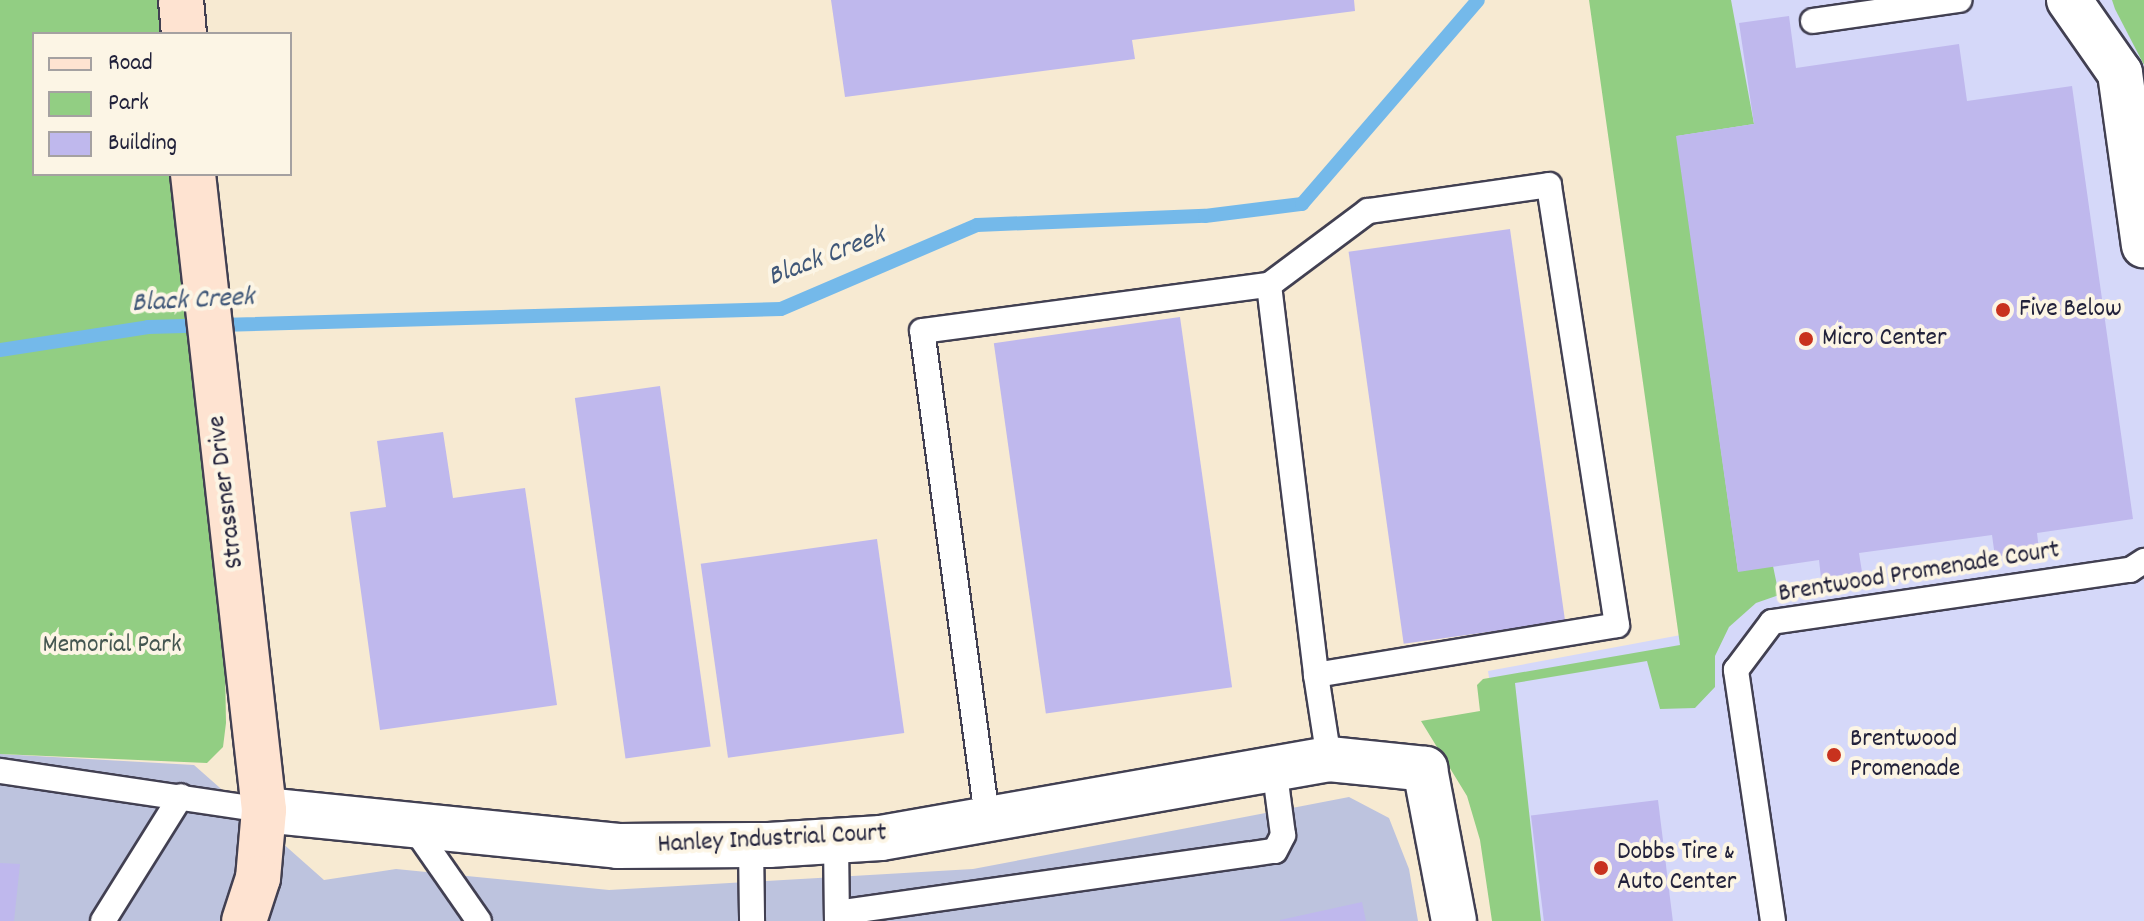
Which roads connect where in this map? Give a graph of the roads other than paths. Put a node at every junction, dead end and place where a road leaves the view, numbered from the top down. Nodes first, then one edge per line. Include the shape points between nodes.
1 (181, 0) edge
2 (1959, 0) edge
3 (2069, 0) edge
4 (1813, 21) dead end
5 (184, 32) edge
6 (193, 176) edge
7 (2144, 245) edge
8 (1269, 285) junction
9 (2144, 561) edge
10 (1316, 675) junction
11 (1329, 759) junction
12 (1274, 767) junction
13 (0, 771) edge
14 (181, 796) junction
15 (264, 810) junction
16 (987, 817) junction
17 (412, 825) junction
18 (836, 841) junction
19 (751, 845) junction
20 (837, 917) edge
21 (250, 918) edge
22 (103, 921) edge
23 (479, 921) edge
24 (752, 921) edge
25 (1454, 921) edge
26 (1773, 921) edge

1 - 5 street
2 - 4 lane
3 - 7 street via 2120,73
6 - 15 street, Strassner Drive
8 - 10 lane
8 - 10 lane via 1368,211 1549,185 1617,625
8 - 16 lane via 922,331
9 - 26 lane, Brentwood Promenade Court via 2130,570 1772,622 1736,670
10 - 11 lane
11 - 12 street, Hanley Industrial Court
11 - 25 street, Hanley Industrial Court via 1425,769
12 - 16 street, Hanley Industrial Court
12 - 20 lane via 1283,835 1275,851
13 - 14 lane
14 - 15 lane
14 - 22 lane
15 - 17 street, Hanley Industrial Court
15 - 21 street
16 - 18 street, Hanley Industrial Court via 881,838
17 - 19 street, Hanley Industrial Court via 618,846
17 - 23 lane
18 - 19 street, Hanley Industrial Court
18 - 20 lane
19 - 24 lane

